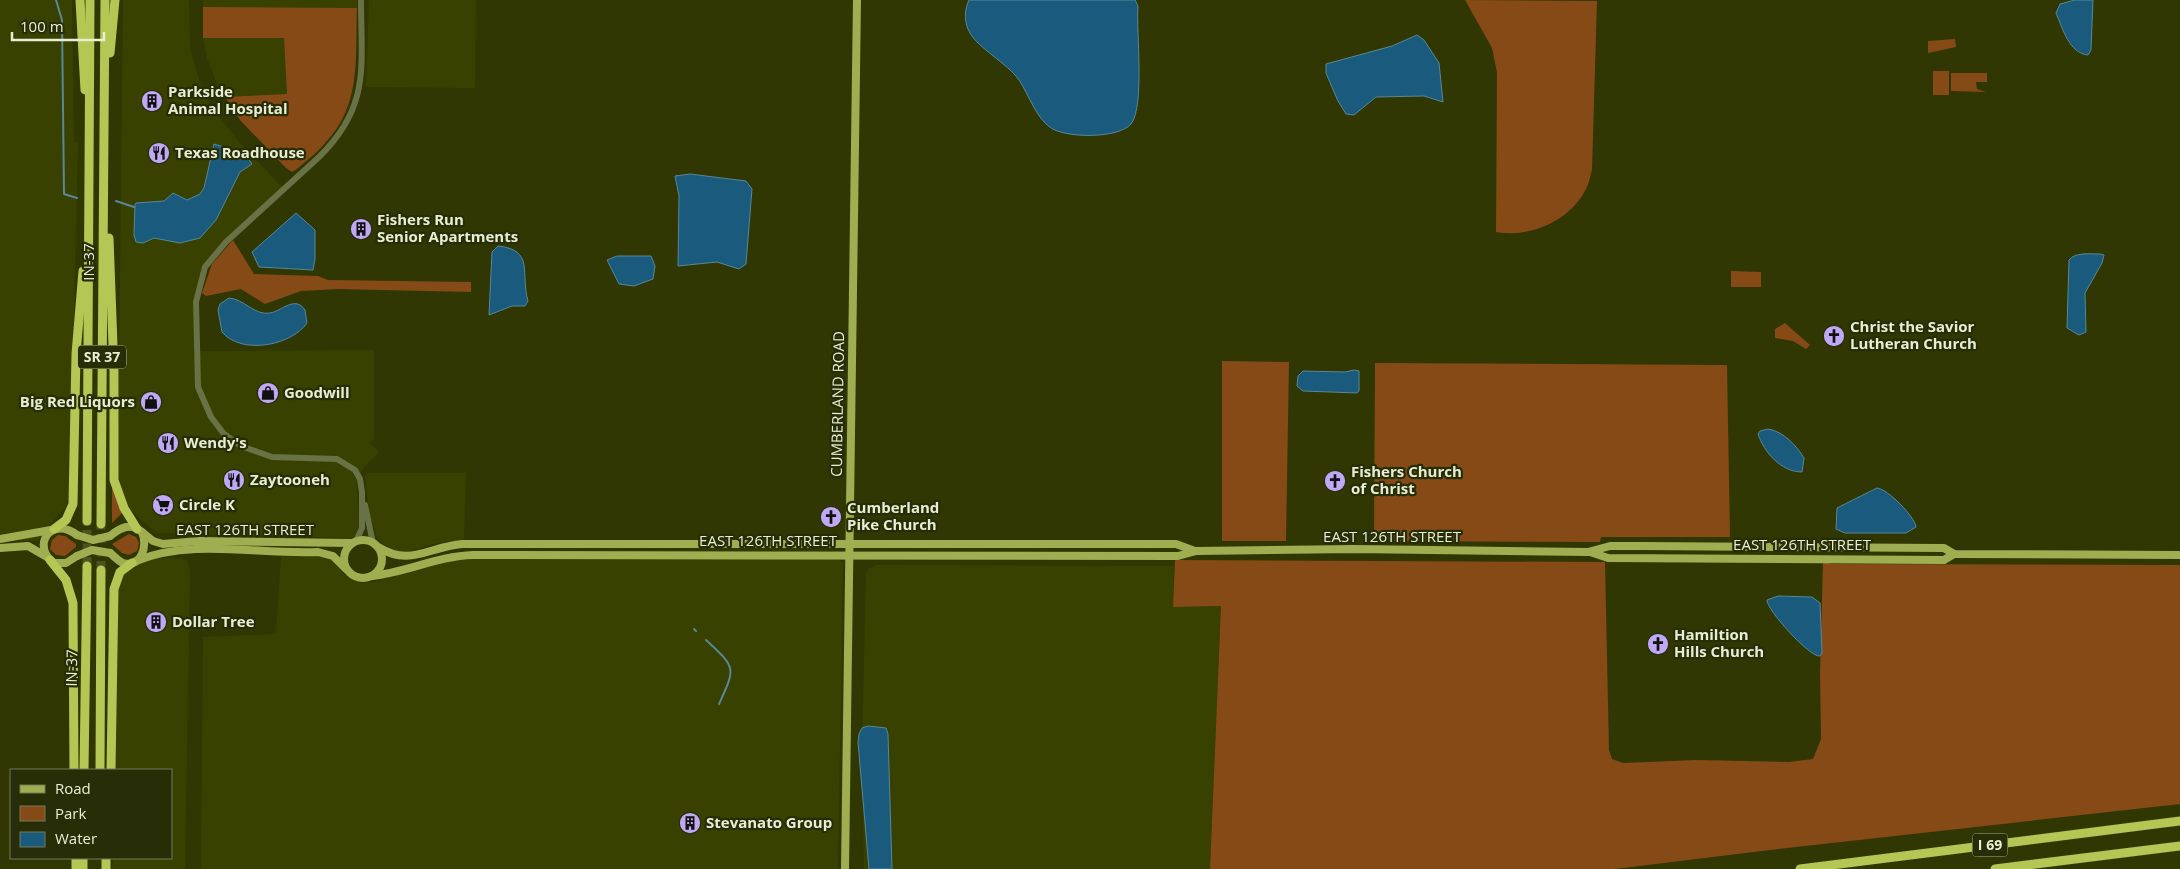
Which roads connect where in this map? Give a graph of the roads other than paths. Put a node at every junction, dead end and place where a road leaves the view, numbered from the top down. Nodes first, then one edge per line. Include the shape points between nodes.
1 (80, 0) edge
2 (90, 0) edge
3 (105, 0) edge
4 (115, 0) edge
5 (361, 0) edge
6 (857, 0) edge
7 (105, 88) junction
8 (90, 137) junction
9 (104, 190) junction
10 (89, 213) junction
11 (362, 492) junction
12 (87, 520) tunnel mouth
13 (101, 524) tunnel mouth
14 (53, 529) junction
15 (140, 531) junction
16 (0, 539) edge
17 (354, 542) junction
18 (851, 544) junction
19 (376, 545) junction
20 (0, 548) edge
21 (1196, 551) junction
22 (1588, 552) junction
23 (1954, 554) junction
24 (850, 555) junction
25 (2180, 555) edge
26 (49, 559) junction
27 (134, 562) junction
28 (86, 566) tunnel mouth
29 (346, 569) junction
30 (101, 570) tunnel mouth
31 (372, 576) junction
32 (74, 769) edge
33 (84, 769) edge
34 (100, 769) edge
35 (111, 769) edge
36 (2180, 821) edge
37 (2180, 846) edge
38 (845, 869) edge
39 (1800, 869) edge
40 (1995, 869) edge

1 - 8 highway
2 - 8 highway, IN-37 / SR 37
3 - 7 highway, IN-37 / SR 37
4 - 7 highway
5 - 11 street via 360,79 349,121 320,157 213,255 200,282 196,302 196,337 198,387 211,417 224,434 240,446 272,457 328,458 344,462 357,473
6 - 18 main road, CUMBERLAND ROAD
7 - 9 highway, IN-37 / SR 37
8 - 10 highway, IN-37 / SR 37
9 - 13 highway, IN-37 / SR 37
9 - 15 highway via 114,372 114,480 124,508
10 - 12 highway, IN-37 / SR 37
10 - 14 highway via 76,354 73,504 66,520
11 - 17 street via 362,528
11 - 19 street
14 - 15 main road, bridge via 64,528 93,540 110,536 124,527
14 - 16 main road
14 - 26 main road via 44,542
15 - 17 main road, EAST 126TH STREET via 163,544 200,541
15 - 27 main road via 144,549
17 - 19 main road via 365,540
17 - 29 main road via 346,549
18 - 19 main road, EAST 126TH STREET via 462,544 404,557 390,554
18 - 21 main road, EAST 126TH STREET via 1176,544
18 - 24 main road, CUMBERLAND ROAD
19 - 31 main road via 382,554 382,563
20 - 26 main road via 28,546
21 - 22 main road, EAST 126TH STREET
21 - 24 main road, EAST 126TH STREET via 1178,556
22 - 23 main road, EAST 126TH STREET via 1610,546 1944,548
22 - 23 main road, EAST 126TH STREET via 1608,558 1944,560
23 - 25 main road, EAST 126TH STREET
24 - 31 main road, EAST 126TH STREET via 462,556 440,558
24 - 38 main road, CUMBERLAND ROAD
26 - 27 main road, bridge via 54,563 64,563 92,550 110,553 121,562
26 - 32 highway via 66,580 73,603
27 - 29 main road, EAST 126TH STREET via 160,554 193,550 318,552 333,556
27 - 35 highway via 120,572 114,589
28 - 33 highway, IN-37
29 - 31 main road via 358,578
30 - 34 highway, IN-37
36 - 39 highway, I 69
37 - 40 highway, I 69

